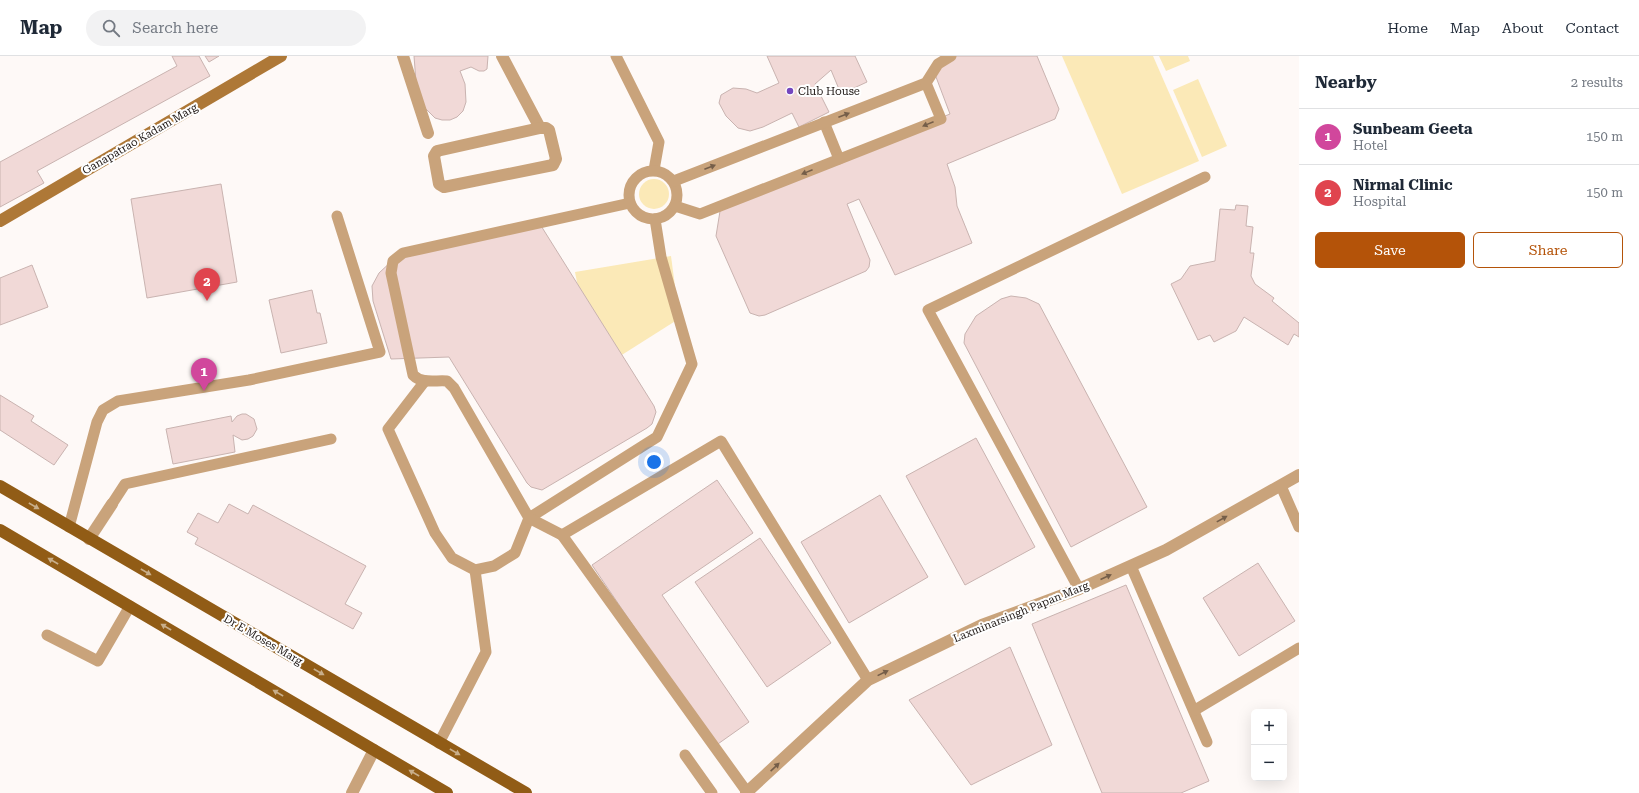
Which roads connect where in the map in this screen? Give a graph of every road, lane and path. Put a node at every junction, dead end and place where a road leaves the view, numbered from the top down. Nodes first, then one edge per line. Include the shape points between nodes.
1 (281, 56) edge
2 (403, 56) edge
3 (502, 56) edge
4 (616, 56) edge
5 (951, 56) edge
6 (937, 60) edge
7 (926, 83) junction
8 (824, 122) junction
9 (540, 128) junction
10 (428, 133) dead end
11 (839, 159) junction
12 (654, 170) junction
13 (1205, 177) dead end
14 (674, 181) junction
15 (630, 203) junction
16 (675, 206) junction
17 (337, 216) dead end
18 (655, 219) junction
19 (0, 222) edge
20 (424, 381) junction
21 (332, 439) dead end
22 (1299, 475) edge
23 (0, 486) edge
24 (1281, 486) junction
25 (112, 504) joint
26 (529, 518) junction
27 (70, 527) junction
28 (1299, 527) edge
29 (0, 530) edge
30 (562, 535) junction
31 (89, 539) junction
32 (1131, 566) junction
33 (475, 570) junction
34 (1079, 590) junction
35 (130, 606) junction
36 (47, 635) dead end
37 (1299, 648) edge
38 (868, 680) junction
39 (1195, 710) junction
40 (1207, 742) dead end
41 (439, 743) junction
42 (374, 750) junction
43 (685, 755) dead end
44 (352, 793) edge
45 (447, 793) edge
46 (526, 793) edge
47 (712, 793) edge
48 (747, 793) edge

1 - 19 main road, Ganapatrao Kadam Marg
2 - 10 street
3 - 9 street
4 - 12 lane via 659,142
5 - 6 lane
6 - 7 lane
8 -> 7 lane
7 -> 11 lane via 941,119
8 - 11 lane
14 -> 8 lane
9 - 9 street via 549,130 556,160 553,165 444,187 439,184 434,156 437,151
11 -> 16 lane via 700,214
12 - 14 lane via 668,175
12 - 15 lane via 633,180
13 - 34 lane via 928,310
14 - 16 lane via 678,198
15 - 18 lane via 640,215
15 - 20 lane via 403,253 393,261 391,273 413,375
16 - 18 lane via 670,212
17 - 27 lane via 380,352 248,380 118,401 103,410 97,422
18 - 26 lane via 661,258 692,364 657,437
20 - 26 lane via 447,381 454,388
20 - 33 lane via 388,429 435,533 452,558
21 - 25 lane via 125,484
22 - 24 street, Laxminarsingh Papan Marg
23 -> 27 main road, Dr E Moses Marg
24 - 28 lane
32 -> 24 street, Laxminarsingh Papan Marg via 1166,550
25 - 31 street
26 - 30 lane
26 - 33 lane via 514,553 494,566
27 - 31 main road, Dr E Moses Marg
35 -> 29 main road
30 - 38 lane via 721,441
30 - 48 lane
31 -> 41 main road, Dr E Moses Marg
34 -> 32 street, Laxminarsingh Papan Marg
32 - 39 lane
33 - 41 lane via 486,652
38 -> 34 street, Laxminarsingh Papan Marg via 982,625
35 - 36 lane via 98,661
42 -> 35 main road
37 - 39 lane
48 -> 38 street, Laxminarsingh Papan Marg
39 - 40 lane
41 -> 46 main road, Dr E Moses Marg
42 - 44 street
45 -> 42 main road
43 - 47 lane

